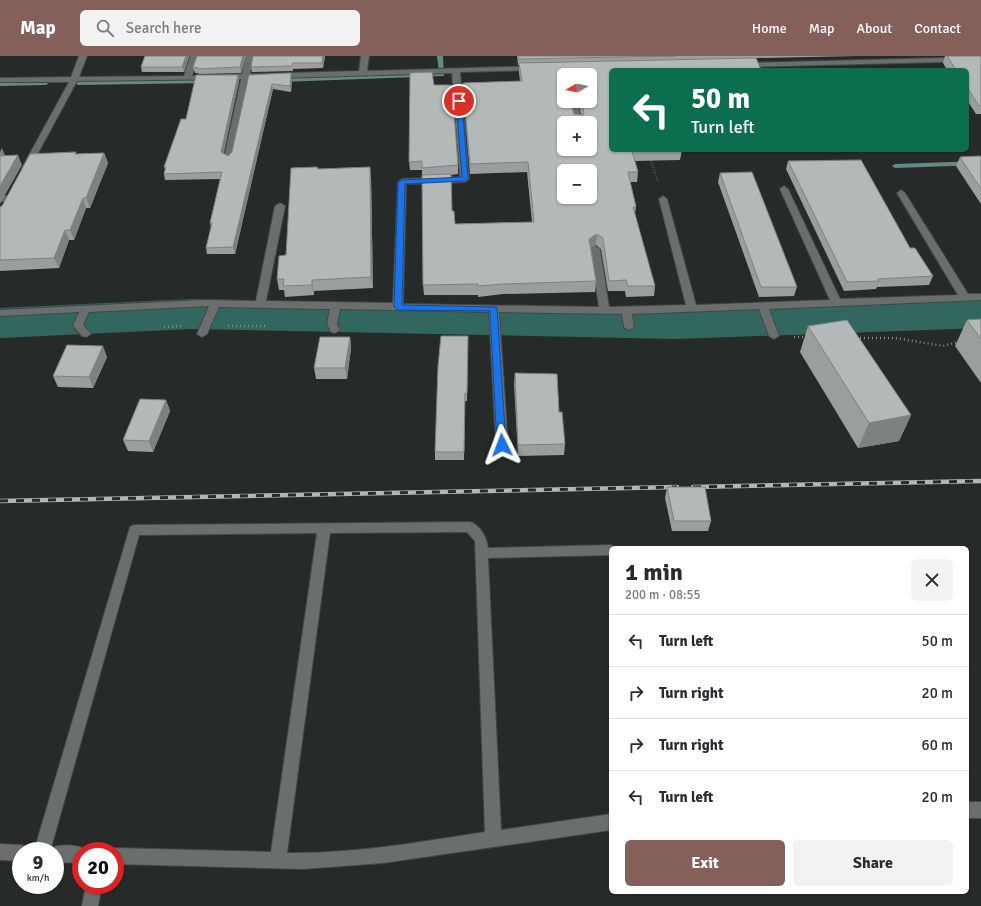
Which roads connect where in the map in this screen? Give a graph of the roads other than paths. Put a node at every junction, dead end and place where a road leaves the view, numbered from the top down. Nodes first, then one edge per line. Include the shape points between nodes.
1 (83, 56) edge
2 (194, 56) edge
3 (250, 56) edge
4 (365, 56) edge
5 (744, 56) edge
6 (893, 59) edge
7 (981, 59) edge
8 (874, 62) junction
9 (732, 65) edge
10 (748, 65) junction
11 (542, 68) edge
12 (878, 68) edge
13 (456, 70) junction
14 (363, 73) junction
15 (246, 76) junction
16 (187, 78) junction
17 (74, 79) junction
18 (0, 80) edge
19 (228, 158) edge
20 (21, 178) edge
21 (784, 189) dead end
22 (901, 193) dead end
23 (8, 196) edge
24 (663, 199) road end
25 (280, 206) dead end
26 (3, 209) edge
27 (595, 249) edge
28 (981, 297) edge
29 (965, 298) junction
30 (837, 303) junction
31 (260, 304) junction
32 (214, 306) junction
33 (398, 307) junction
34 (763, 307) junction
35 (335, 308) junction
36 (692, 309) junction
37 (494, 310) junction
38 (605, 311) junction
39 (84, 312) junction
40 (0, 313) edge
41 (627, 313) junction
42 (205, 327) road end
43 (334, 327) dead end
44 (629, 327) dead end
45 (86, 334) dead end
46 (774, 336) road end
47 (502, 445) dead end
48 (324, 528) junction
49 (609, 550) edge
50 (482, 552) junction
51 (969, 810) edge
52 (981, 810) edge
53 (609, 822) edge
54 (493, 839) junction
55 (45, 842) edge
56 (0, 852) edge
57 (12, 853) edge
58 (124, 856) edge
59 (278, 860) junction
60 (92, 894) edge
61 (90, 906) edge

1 - 17 street
2 - 16 street
3 - 15 street
4 - 14 street
5 - 10 street
6 - 7 street
6 - 8 street
8 - 10 street
8 - 12 street
9 - 10 street
11 - 13 street
13 - 14 street
13 - 33 street via 465,179 402,182
14 - 15 street
15 - 16 street
15 - 19 street
16 - 17 street
17 - 18 street
17 - 20 street
21 - 30 street
22 - 29 street
23 - 26 street
24 - 36 street
25 - 31 street
27 - 38 street
28 - 29 street
29 - 30 street
30 - 34 street
31 - 32 street
31 - 35 street
32 - 39 street
32 - 42 street
33 - 35 street
33 - 37 street
34 - 36 street
34 - 46 street
35 - 43 street
36 - 41 street
37 - 38 street
37 - 47 street
38 - 41 street
39 - 40 street
39 - 45 street via 78,326
41 - 44 street
48 - 50 street via 470,527 481,540
48 - 55 street via 134,530
48 - 59 street
49 - 50 street
50 - 54 street
51 - 52 street
53 - 54 street
54 - 59 street via 383,855 304,861
56 - 57 street
58 - 59 street
60 - 61 street

